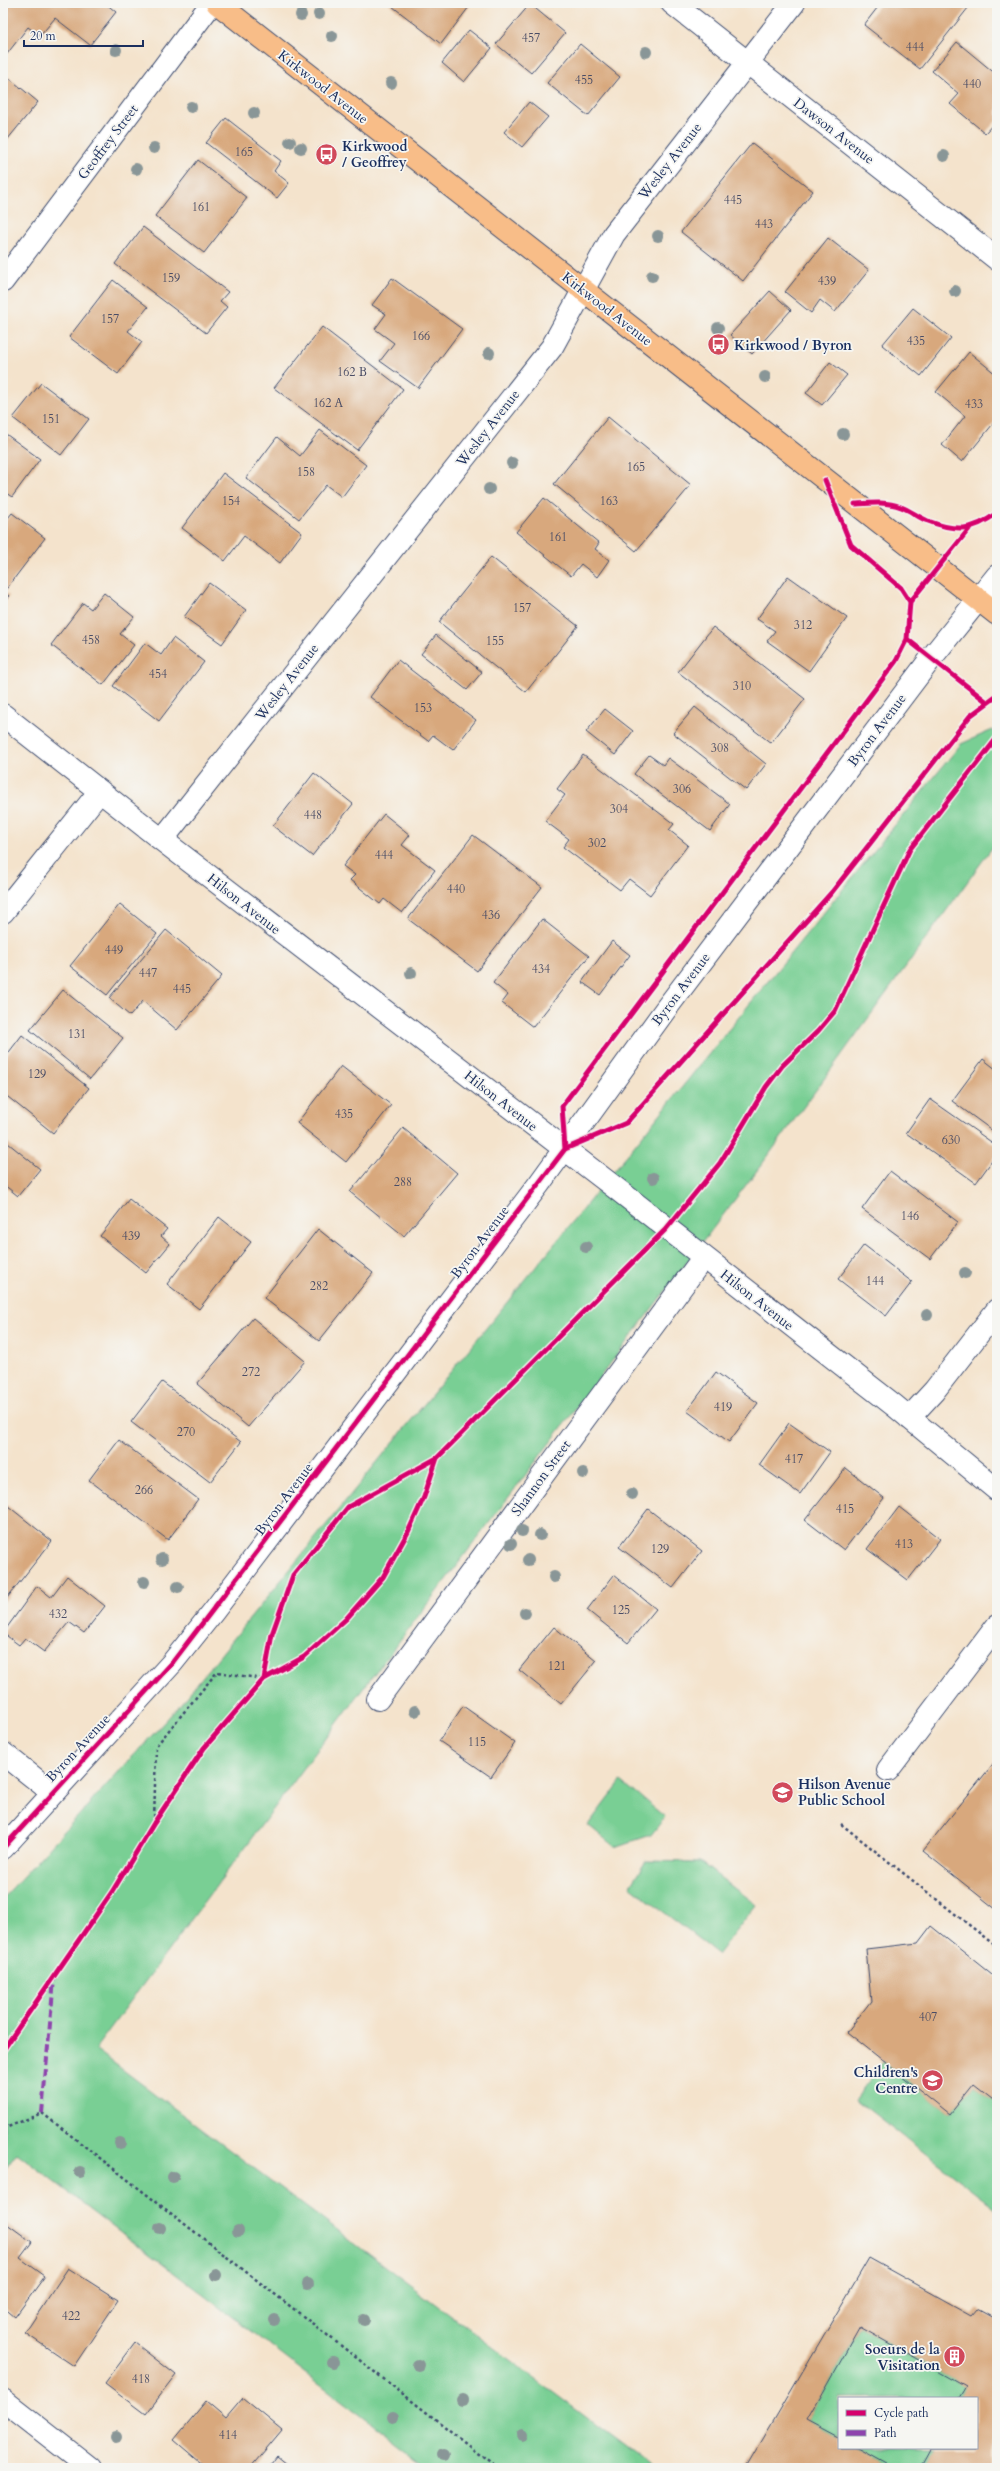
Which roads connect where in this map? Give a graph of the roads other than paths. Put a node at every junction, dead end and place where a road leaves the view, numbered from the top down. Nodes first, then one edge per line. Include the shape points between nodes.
1 (212, 3) edge
2 (217, 3) edge
3 (672, 3) edge
4 (794, 3) edge
5 (748, 63) junction
6 (997, 259) edge
7 (3, 281) edge
8 (583, 291) junction
9 (997, 576) edge
10 (977, 599) junction
11 (997, 614) edge
12 (3, 715) edge
13 (100, 791) junction
14 (162, 840) junction
15 (3, 912) edge
16 (565, 1149) junction
17 (703, 1258) junction
18 (997, 1310) edge
19 (909, 1418) junction
20 (997, 1490) edge
21 (997, 1626) edge
22 (378, 1699) dead end
23 (3, 1752) edge
24 (888, 1770) dead end
25 (53, 1793) junction
26 (3, 1848) edge
27 (3, 2400) edge
28 (90, 2468) edge

1 - 7 street, Geoffrey Street
2 - 8 main road, Kirkwood Avenue
3 - 5 street, Dawson Avenue
4 - 5 street, Wesley Avenue
5 - 6 street, Dawson Avenue
5 - 8 street, Wesley Avenue via 614,234
8 - 10 main road, Kirkwood Avenue
8 - 14 street, Wesley Avenue via 552,347
9 - 10 street, Byron Avenue
10 - 11 main road, Kirkwood Avenue
10 - 16 street, Byron Avenue via 665,1010
12 - 13 street, Hilson Avenue
13 - 14 street, Hilson Avenue
13 - 15 street
14 - 16 street, Hilson Avenue
16 - 17 street, Hilson Avenue
16 - 25 street, Byron Avenue via 200,1629
17 - 19 street, Hilson Avenue
17 - 22 street, Shannon Street
18 - 19 street via 934,1391
19 - 20 street, Hilson Avenue
21 - 24 street
23 - 25 street
25 - 26 street, Byron Avenue
27 - 28 street

